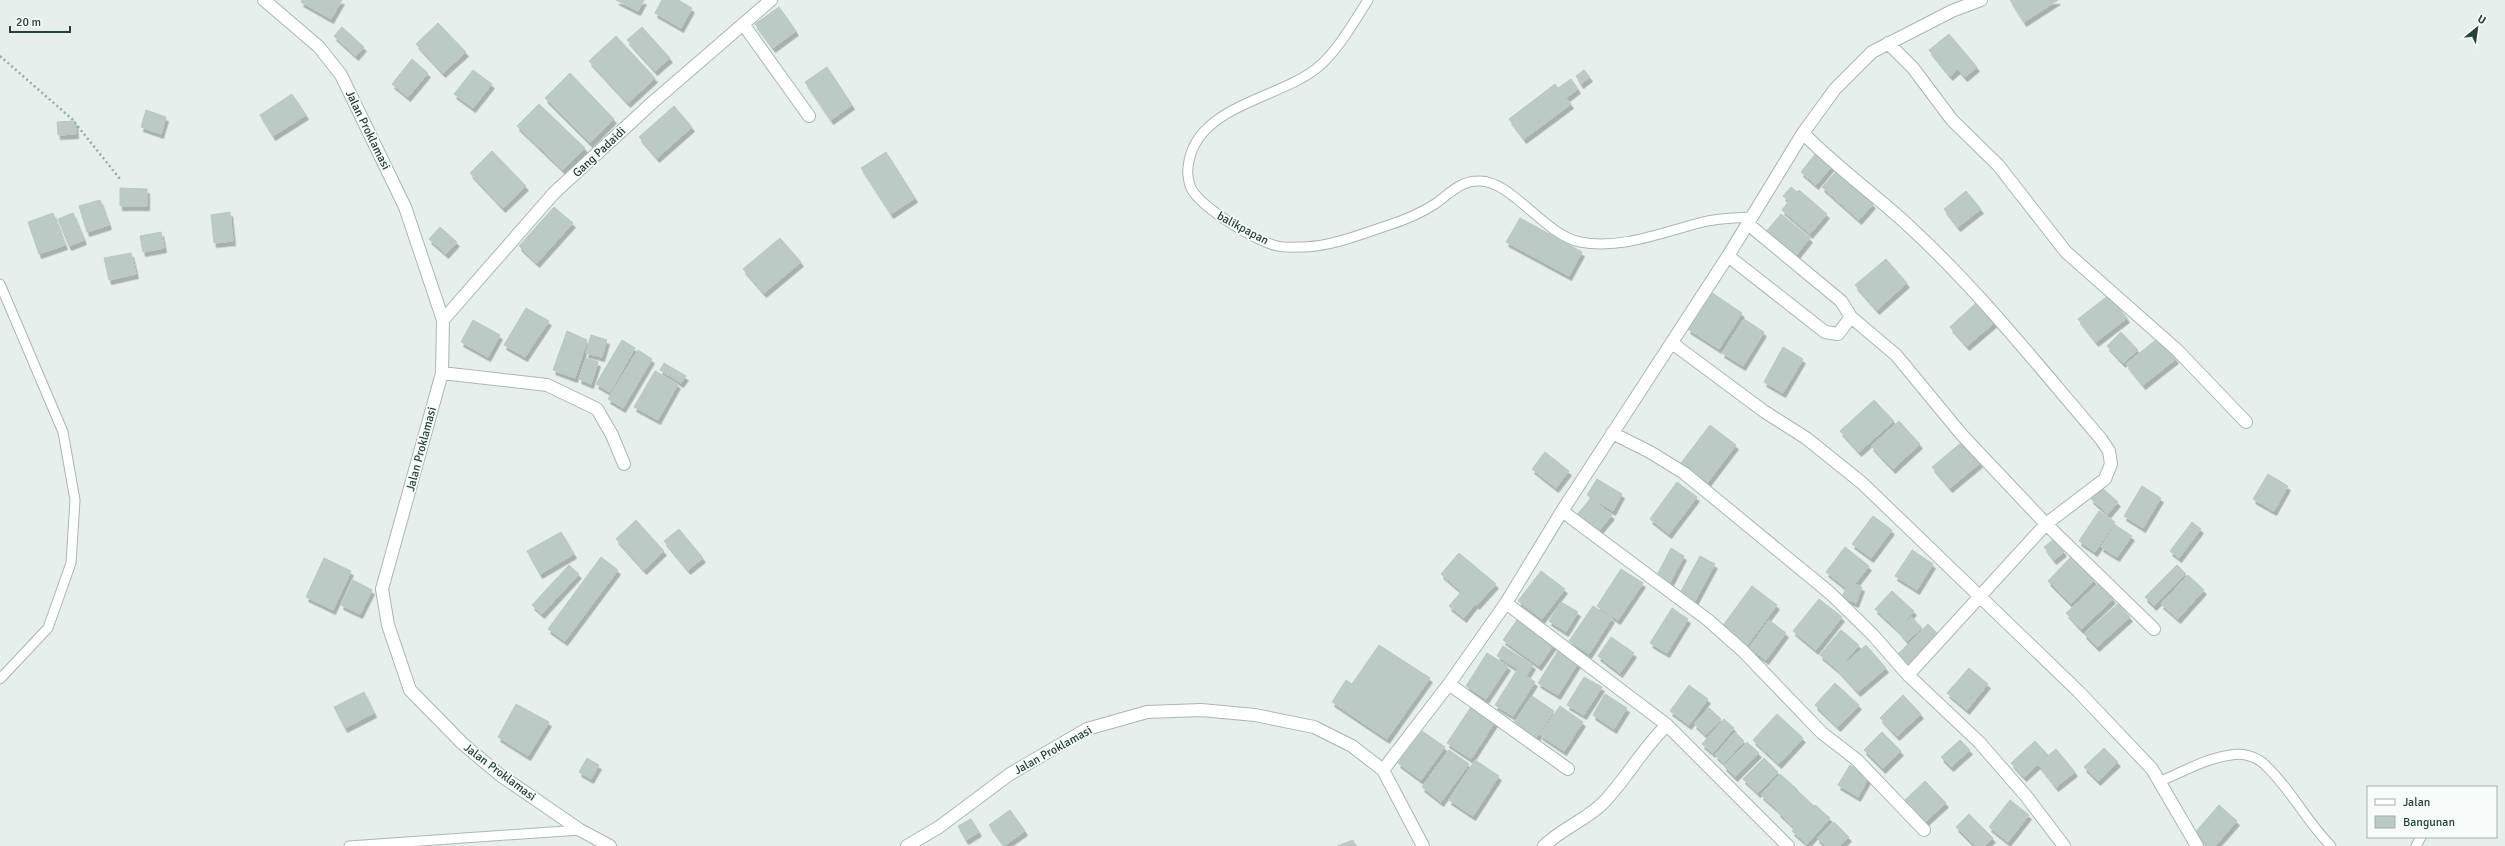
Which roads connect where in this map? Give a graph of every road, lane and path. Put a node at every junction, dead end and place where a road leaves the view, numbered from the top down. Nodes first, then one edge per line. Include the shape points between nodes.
1 (264, 0) edge
2 (771, 0) edge
3 (1368, 0) edge
4 (1981, 0) edge
5 (743, 24) junction
6 (1888, 43) junction
7 (0, 56) edge
8 (809, 116) dead end
9 (1803, 133) junction
10 (120, 179) dead end
11 (1750, 220) junction
12 (1728, 256) junction
13 (0, 284) edge
14 (1851, 317) junction
15 (443, 320) junction
16 (1672, 343) junction
17 (442, 373) junction
18 (2246, 422) dead end
19 (1612, 433) junction
20 (624, 464) dead end
21 (1562, 511) junction
22 (2046, 524) junction
23 (1980, 598) junction
24 (1506, 603) junction
25 (2154, 629) dead end
26 (1908, 674) junction
27 (0, 679) edge
28 (1449, 684) junction
29 (1667, 725) junction
30 (1568, 769) dead end
31 (1384, 770) junction
32 (2159, 782) junction
33 (580, 830) junction
34 (1924, 830) dead end
35 (348, 846) edge
36 (610, 846) edge
37 (907, 846) edge
38 (1423, 846) edge
39 (1544, 846) edge
40 (1788, 846) edge
41 (2064, 846) edge
42 (2197, 846) edge
43 (2331, 846) edge

1 - 15 street, Jalan Proklamasi via 319,46 340,75 405,207
2 - 5 street, Gang Padaidi
3 - 11 lane, balikpapan via 1349,31 1317,68 1212,122 1195,144 1188,168 1191,189 1211,211 1277,246 1305,247 1351,238 1396,223 1434,205 1466,182 1479,180 1494,183 1546,224 1577,241 1598,244 1633,240 1705,221
4 - 6 street
5 - 8 street
5 - 15 street, Gang Padaidi via 554,193
6 - 9 street via 1872,52 1835,89
6 - 18 street via 1913,68 1952,120 1998,165 2066,252 2177,350
7 - 10 path via 72,119
9 - 11 street
9 - 22 street via 1822,153 1933,250 1974,293 2109,451 2111,464 2105,479
11 - 12 street
11 - 14 street via 1841,301
12 - 14 street via 1825,332 1838,334
12 - 16 street
13 - 27 lane via 63,432 75,500 72,563 48,628
14 - 22 street via 1896,355 1962,435
15 - 17 street, Jalan Proklamasi
16 - 19 street
16 - 23 street via 1765,412 1806,438 1862,483
17 - 20 street via 547,385 597,409 612,435
17 - 33 street, Jalan Proklamasi via 382,589 388,625 410,690 463,744 500,775
19 - 21 street
19 - 26 street via 1684,473 1830,592
21 - 24 street
21 - 34 street via 1714,625 1743,651 1822,733 1857,760
22 - 23 street
22 - 25 street
23 - 26 street
23 - 32 street via 2078,692 2152,769
24 - 28 street
24 - 29 street
26 - 41 street via 1979,742 2026,796
28 - 30 street
28 - 31 street
29 - 39 street via 1648,742 1602,804
29 - 40 street
31 - 37 street, Jalan Proklamasi via 1352,746 1314,727 1255,715 1201,710 1147,712 1087,729 1010,774 939,827
31 - 38 street, Jalan Proklamasi
32 - 42 street
32 - 43 lane via 2206,762 2230,755 2246,754 2262,762
33 - 35 lane
33 - 36 street, Jalan Proklamasi

